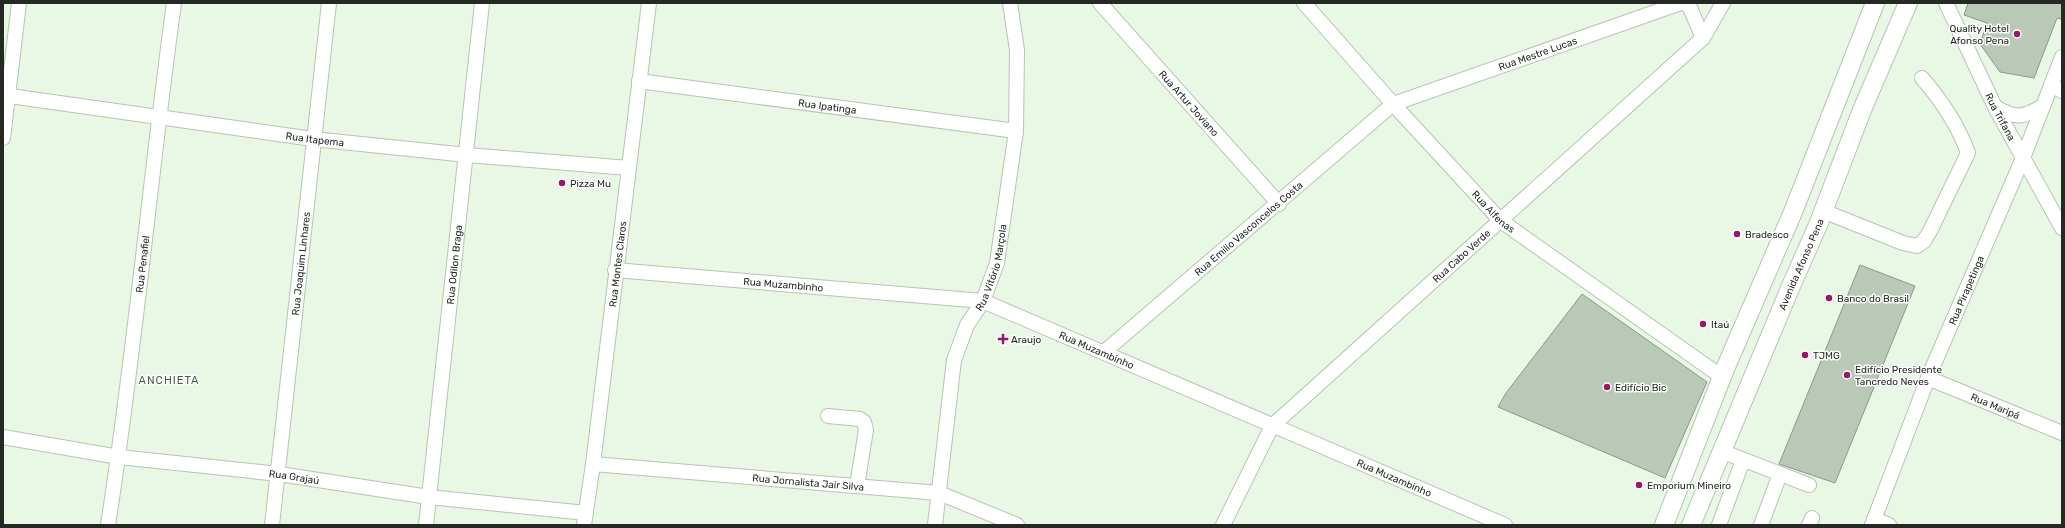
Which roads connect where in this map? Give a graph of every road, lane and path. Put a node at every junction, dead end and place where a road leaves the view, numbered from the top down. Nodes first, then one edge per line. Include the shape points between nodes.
1 (19, 3) edge
2 (174, 3) edge
3 (329, 3) edge
4 (482, 3) edge
5 (649, 3) edge
6 (1010, 3) edge
7 (1100, 3) edge
8 (1304, 3) edge
9 (1682, 3) edge
10 (1688, 3) edge
11 (1723, 3) edge
12 (1875, 3) edge
13 (1908, 3) edge
14 (1946, 3) edge
15 (1703, 38) junction
16 (2062, 56) edge
17 (1922, 78) dead end
18 (639, 81) junction
19 (2056, 88) edge
20 (6, 95) edge
21 (1393, 104) junction
22 (2043, 106) junction
23 (1995, 108) junction
24 (158, 118) junction
25 (1016, 131) junction
26 (3, 138) edge
27 (313, 139) junction
28 (467, 155) junction
29 (2023, 158) junction
30 (628, 168) junction
31 (1279, 204) junction
32 (1793, 212) junction
33 (1821, 218) junction
34 (1501, 221) junction
35 (2062, 228) edge
36 (615, 270) junction
37 (983, 301) junction
38 (1104, 352) junction
39 (1722, 377) junction
40 (1928, 378) junction
41 (828, 416) dead end
42 (1272, 426) junction
43 (2062, 434) edge
44 (3, 437) edge
45 (1721, 451) junction
46 (118, 457) junction
47 (1743, 460) junction
48 (593, 464) junction
49 (279, 474) junction
50 (1780, 474) junction
51 (1809, 485) dead end
52 (857, 486) junction
53 (939, 493) junction
54 (429, 497) junction
55 (585, 519) edge
56 (1873, 522) edge
57 (108, 525) edge
58 (272, 525) edge
59 (426, 525) edge
60 (935, 525) edge
61 (1017, 525) edge
62 (1223, 525) edge
63 (1505, 525) edge
64 (1664, 525) edge
65 (1691, 525) edge
66 (1719, 525) edge
67 (1761, 525) edge
68 (1889, 525) edge

1 - 20 street
2 - 24 street, Rua Penafiel
3 - 27 street, Rua Joaquim Linhares
4 - 28 street, Rua Odilon Braga
5 - 18 street, Rua Montes Claros
6 - 25 street, Rua Vitório Marçola via 1017,50
7 - 31 street, Rua Artur Joviano
8 - 21 street, Rua Alfenas
9 - 21 street, Rua Mestre Lucas
10 - 15 street
11 - 15 street, Rua Cabo Verde
12 - 32 main road
13 - 33 main road, Avenida Afonso Pena via 1862,110
14 - 23 street, Rua Trifana
15 - 34 street, Rua Cabo Verde
16 - 19 street, Rua Pirapetinga
17 - 33 street via 1940,99 1968,153 1924,241 1917,246 1903,244
18 - 25 street, Rua Ipatinga
18 - 30 street, Rua Montes Claros
19 - 22 street, Rua Pirapetinga
20 - 24 street, Rua Itapema
20 - 26 street
21 - 31 street, Rua Emilio Vasconcelos Costa
21 - 34 street, Rua Alfenas
22 - 23 street via 2022,116 2011,116
22 - 29 street, Rua Pirapetinga
23 - 29 street, Rua Trifana
24 - 27 street, Rua Itapema
24 - 46 street, Rua Penafiel
25 - 37 street, Rua Vitório Marçola via 997,263
27 - 28 street, Rua Itapema
27 - 49 street, Rua Joaquim Linhares
28 - 30 street, Rua Itapema
28 - 54 street, Rua Odilon Braga
29 - 35 street, Rua Trifana
29 - 40 street, Rua Pirapetinga
30 - 36 street, Rua Montes Claros
31 - 38 street, Rua Emilio Vasconcelos Costa
32 - 33 main road
32 - 39 main road
33 - 45 main road, Avenida Afonso Pena
34 - 39 street, Rua Alfenas
34 - 42 street, Rua Cabo Verde
36 - 37 street, Rua Muzambinho
36 - 48 street, Rua Montes Claros
37 - 38 street, Rua Muzambinho
37 - 53 street, Rua Vitório Marçola via 967,325 954,360
38 - 42 street, Rua Muzambinho
39 - 64 main road
40 - 43 street, Rua Maripá
40 - 56 street, Rua Pirapetinga
41 - 52 street via 860,419 864,422 866,430
42 - 62 street, Rua Cabo Verde
42 - 63 street, Rua Muzambinho
44 - 46 street, Rua Grajaú
45 - 47 street
45 - 65 main road, Avenida Afonso Pena
46 - 49 street, Rua Grajaú
46 - 57 street, Rua Penafiel
47 - 50 street
47 - 66 street
48 - 52 street, Rua Jornalista Jair Silva
48 - 55 street, Rua Montes Claros
49 - 54 street, Rua Grajaú
49 - 58 street, Rua Joaquim Linhares
50 - 51 street
50 - 67 street
52 - 53 street, Rua Jornalista Jair Silva
53 - 60 street, Rua Vitório Marçola
53 - 61 street, Rua Jornalista Jair Silva
54 - 55 street, Rua Grajaú
54 - 59 street, Rua Odilon Braga
56 - 68 street

